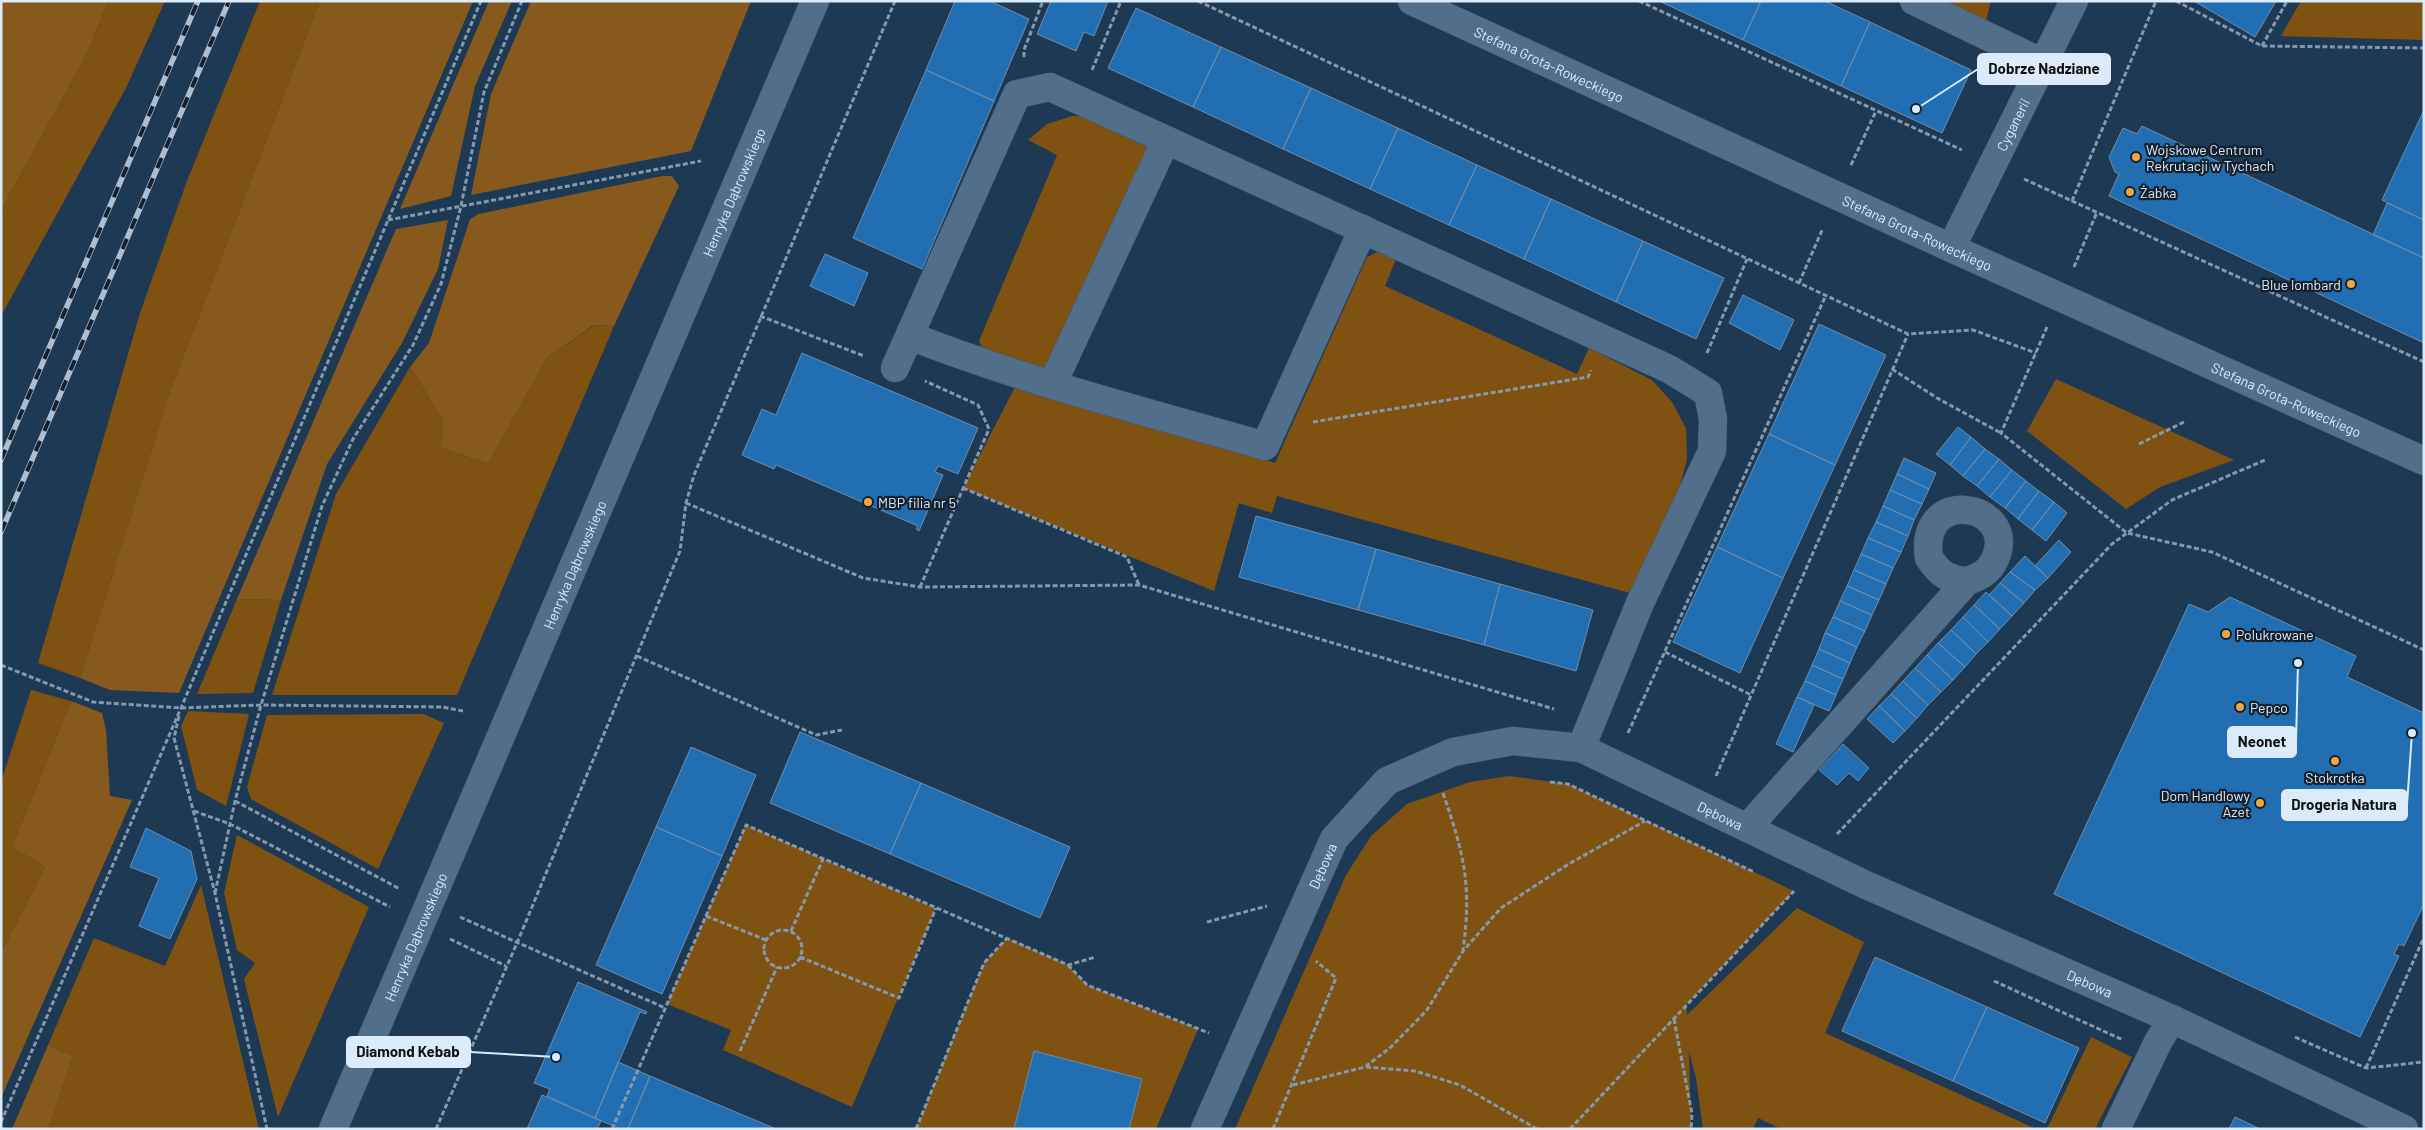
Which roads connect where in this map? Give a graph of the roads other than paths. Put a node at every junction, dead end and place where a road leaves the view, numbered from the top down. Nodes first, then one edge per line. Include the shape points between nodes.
1 (815, 1) edge
2 (1412, 1) edge
3 (1914, 1) edge
4 (2074, 1) edge
5 (2042, 63) junction
6 (1166, 140) junction
7 (1363, 229) junction
8 (1951, 248) junction
9 (910, 336) junction
10 (895, 368) road end
11 (1052, 385) junction
12 (2424, 461) edge
13 (1967, 581) dead end
14 (1586, 737) junction
15 (1747, 828) junction
16 (2172, 1019) junction
17 (333, 1129) edge
18 (1204, 1129) edge
19 (2116, 1129) edge
20 (2404, 1129) edge

1 - 17 street, Henryka Dąbrowskiego
2 - 8 street, Stefana Grota-Roweckiego
3 - 5 street
4 - 5 street, Cyganerii
5 - 8 street, Cyganerii
6 - 7 street
6 - 9 street via 1050,86 1017,94
6 - 11 street
7 - 11 street via 1265,446
7 - 14 street via 1669,369 1708,393 1713,419 1712,452 1640,603
8 - 12 street, Stefana Grota-Roweckiego
9 - 10 street
9 - 11 street via 968,359
13 - 15 street
14 - 15 street, Dębowa
14 - 18 street, Dębowa via 1513,741 1453,752 1387,781 1334,839
15 - 16 street, Dębowa via 1866,885
16 - 19 street
16 - 20 street, Dębowa

